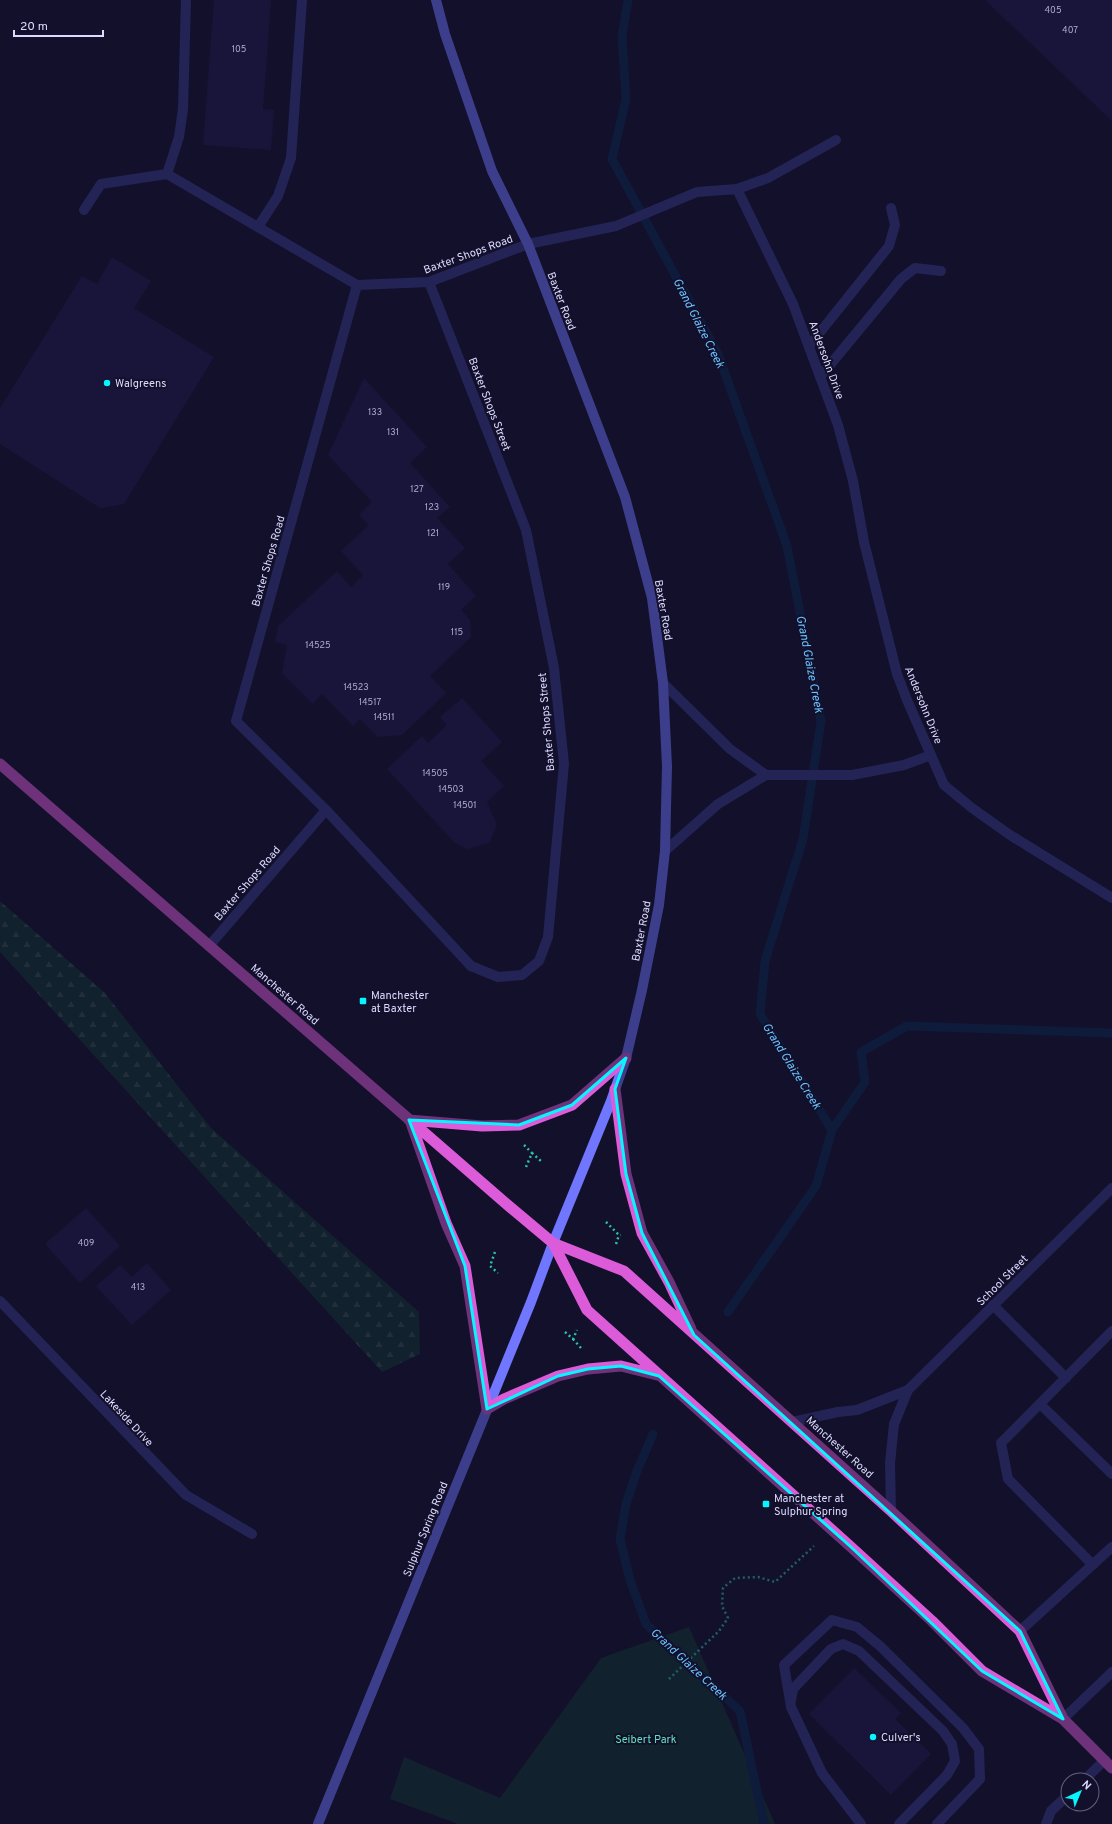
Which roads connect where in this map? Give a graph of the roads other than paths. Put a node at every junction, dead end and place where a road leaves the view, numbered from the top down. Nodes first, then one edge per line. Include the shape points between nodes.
1 (186, 0) edge
2 (302, 0) edge
3 (436, 0) edge
4 (836, 140) dead end
5 (167, 174) junction
6 (737, 189) junction
7 (891, 208) dead end
8 (84, 210) dead end
9 (258, 227) junction
10 (528, 244) junction
11 (940, 271) dead end
12 (429, 282) junction
13 (357, 285) junction
14 (808, 346) junction
15 (820, 377) junction
16 (663, 683) junction
17 (931, 755) junction
18 (0, 764) edge
19 (766, 775) junction
20 (326, 810) junction
21 (665, 851) junction
22 (1112, 898) edge
23 (209, 946) junction
24 (626, 1058) junction
25 (615, 1089) junction
26 (409, 1120) junction
27 (1112, 1188) edge
28 (553, 1243) junction
29 (0, 1301) edge
30 (993, 1306) junction
31 (1112, 1330) edge
32 (694, 1335) junction
33 (659, 1376) junction
34 (1066, 1378) junction
35 (908, 1390) junction
36 (1040, 1404) junction
37 (487, 1409) junction
38 (792, 1422) junction
39 (1112, 1474) edge
40 (891, 1511) junction
41 (252, 1534) dead end
42 (1112, 1547) edge
43 (1093, 1565) junction
44 (1020, 1631) junction
45 (1112, 1672) edge
46 (791, 1706) junction
47 (1063, 1719) junction
48 (1108, 1764) edge
49 (1096, 1772) edge
50 (1060, 1803) edge
51 (859, 1822) edge
52 (900, 1823) edge
53 (318, 1824) edge
54 (937, 1824) edge
55 (1046, 1824) edge

1 - 5 street via 184,110 179,137
2 - 9 street via 291,158 278,196
3 - 10 main road, Baxter Road via 492,172
4 - 6 street via 768,178
5 - 8 street via 101,184
5 - 9 street
6 - 10 street via 697,192 616,226
6 - 14 street, Andersohn Drive via 793,304
7 - 14 street via 895,225 889,246
9 - 13 street
10 - 12 street, Baxter Shops Road
10 - 16 main road, Baxter Road via 625,497 652,598
11 - 15 street via 915,268 901,279
12 - 13 street, Baxter Shops Road
12 - 20 street, Baxter Shops Street via 526,530 554,668 564,764 548,937 539,961 522,975 498,977 470,966
13 - 20 street, Baxter Shops Road via 236,720
14 - 15 street, Andersohn Drive
15 - 17 street, Andersohn Drive via 838,425 853,481 864,542 897,674
16 - 19 street via 730,749
16 - 21 main road, Baxter Road via 667,766
17 - 19 street, Andersohn Drive via 904,765 852,776
17 - 22 street, Andersohn Drive via 944,784 972,808 1010,835
18 - 23 highway, Manchester Road
19 - 21 street via 718,804
20 - 23 street, Baxter Shops Road
21 - 24 main road, Baxter Road via 659,905
23 - 26 highway, Manchester Road
24 - 25 main road, Baxter Road
24 - 26 highway via 572,1105 520,1125 482,1126
25 - 28 main road, Baxter Road
25 - 32 highway via 626,1174 642,1233
26 - 28 highway, Manchester Road
26 - 37 highway via 446,1223 465,1266
27 - 30 street, School Street
28 - 32 highway, Manchester Road via 624,1271
28 - 33 highway, Manchester Road via 587,1310
28 - 37 main road, Sulphur Spring Road
29 - 41 street, Lakeside Drive via 186,1495
30 - 34 street
30 - 35 street, School Street
31 - 34 street
32 - 38 highway, Manchester Road
33 - 37 highway via 621,1366 588,1369 558,1376
33 - 47 highway, Manchester Road via 857,1552 982,1671
34 - 36 street
35 - 38 street, School Street via 857,1410
35 - 40 street, School Street via 894,1424 890,1463
36 - 39 street
36 - 43 street via 1001,1443 1008,1479
37 - 53 main road, Sulphur Spring Road
38 - 40 highway, Manchester Road
40 - 44 highway, Manchester Road
42 - 43 street
43 - 44 street
44 - 47 highway, Manchester Road
45 - 47 street
46 - 51 street via 822,1773
46 - 52 street via 793,1689 831,1649 843,1644 859,1651 943,1731 952,1744 955,1761 947,1775
46 - 54 street via 784,1665 832,1620 857,1628 880,1646 963,1728 979,1749 980,1779
47 - 48 highway, Manchester Road
48 - 49 street
50 - 55 street via 1051,1811

